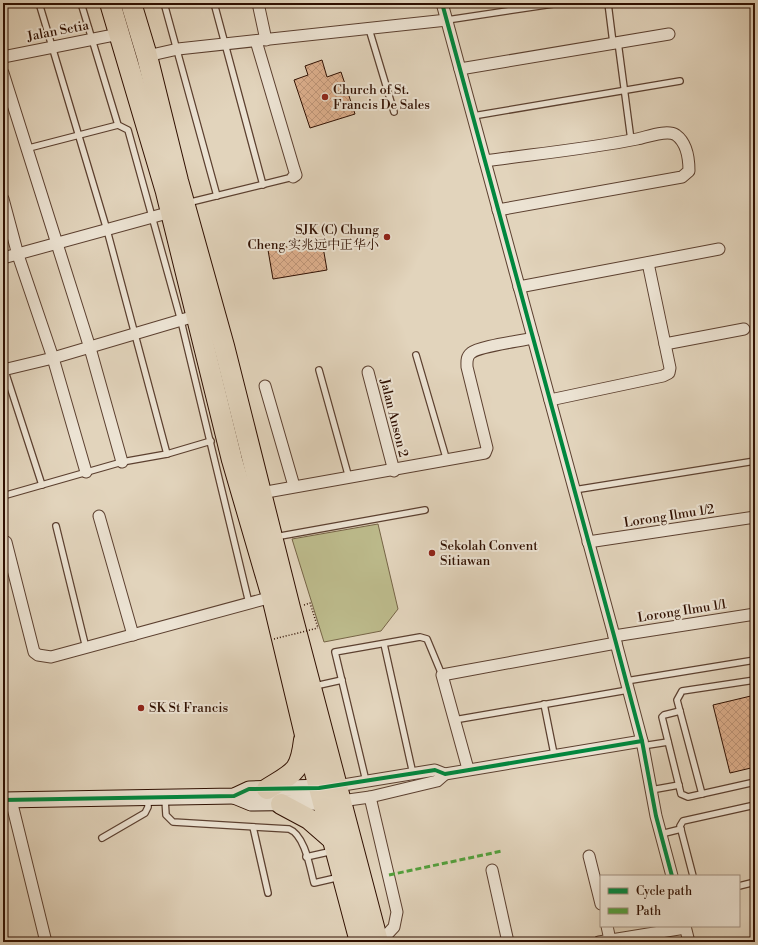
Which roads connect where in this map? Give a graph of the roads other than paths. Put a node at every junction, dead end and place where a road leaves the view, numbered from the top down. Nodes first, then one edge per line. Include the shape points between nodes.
1 (39, 3) edge
2 (82, 3) edge
3 (110, 3) edge
4 (122, 3) edge
5 (130, 3) edge
6 (164, 3) edge
7 (214, 3) edge
8 (258, 3) edge
9 (442, 3) edge
10 (560, 3) edge
11 (608, 3) edge
12 (447, 20) junction
13 (368, 29) junction
14 (119, 34) junction
15 (669, 34) dead end
16 (92, 39) junction
17 (261, 40) junction
18 (616, 43) junction
19 (226, 44) junction
20 (52, 47) junction
21 (178, 49) junction
22 (147, 56) junction
23 (3, 57) edge
24 (460, 69) junction
25 (3, 72) edge
26 (680, 81) dead end
27 (625, 92) junction
28 (394, 112) dead end
29 (473, 116) junction
30 (118, 125) junction
31 (78, 136) junction
32 (631, 140) junction
33 (29, 148) junction
34 (485, 161) junction
35 (294, 177) joint
36 (263, 185) junction
37 (166, 192) junction
38 (217, 196) junction
39 (3, 199) edge
40 (498, 210) junction
41 (169, 211) junction
42 (107, 230) junction
43 (58, 244) junction
44 (719, 249) dead end
45 (18, 255) junction
46 (3, 258) edge
47 (648, 263) junction
48 (519, 287) junction
49 (188, 319) junction
50 (744, 329) dead end
51 (135, 335) junction
52 (533, 338) junction
53 (665, 344) junction
54 (224, 346) junction
55 (90, 348) junction
56 (416, 355) dead end
57 (53, 358) junction
58 (3, 369) edge
59 (319, 370) dead end
60 (368, 372) dead end
61 (265, 386) dead end
62 (550, 400) junction
63 (211, 441) junction
64 (167, 454) junction
65 (232, 460) junction
66 (447, 461) junction
67 (755, 461) edge
68 (122, 462) junction
69 (394, 470) junction
70 (86, 472) junction
71 (349, 478) junction
72 (42, 485) junction
73 (294, 486) junction
74 (574, 490) junction
75 (261, 493) junction
76 (3, 496) edge
77 (425, 510) dead end
78 (99, 516) dead end
79 (755, 517) edge
80 (56, 526) dead end
81 (272, 537) junction
82 (6, 542) dead end
83 (588, 542) junction
84 (270, 588) junction
85 (250, 604) junction
86 (755, 614) edge
87 (133, 635) junction
88 (615, 639) junction
89 (384, 644) junction
90 (86, 648) junction
91 (755, 660) edge
92 (442, 675) junction
93 (342, 680) junction
94 (755, 680) edge
95 (627, 685) junction
96 (312, 687) junction
97 (544, 704) junction
98 (680, 711) junction
99 (454, 720) junction
100 (305, 735) junction
101 (668, 742) junction
102 (642, 743) junction
103 (554, 754) junction
104 (468, 769) junction
105 (413, 774) junction
106 (445, 774) junction
107 (366, 782) junction
108 (755, 782) edge
109 (679, 785) junction
110 (267, 788) junction
111 (651, 790) junction
112 (330, 794) junction
113 (702, 794) junction
114 (234, 796) junction
115 (370, 797) junction
116 (148, 799) junction
117 (165, 799) junction
118 (7, 800) edge
119 (281, 804) junction
120 (755, 805) edge
121 (253, 827) junction
122 (681, 829) junction
123 (661, 834) junction
124 (102, 838) dead end
125 (334, 845) junction
126 (589, 856) dead end
127 (306, 857) junction
128 (492, 870) dead end
129 (672, 875) edge
130 (693, 875) edge
131 (342, 876) junction
132 (755, 882) edge
133 (740, 886) edge
134 (268, 892) dead end
135 (600, 900) edge
136 (607, 927) edge
137 (685, 927) edge
138 (610, 940) junction
139 (46, 942) edge
140 (360, 942) edge
141 (379, 942) edge
142 (508, 942) edge
143 (599, 942) edge
144 (689, 942) edge

1 - 20 lane
2 - 16 lane
3 - 14 highway
4 - 14 highway via 127,25
5 - 22 highway
6 - 21 lane
7 - 19 lane
8 - 17 street
9 - 12 street
10 - 12 lane
11 - 18 lane
12 - 13 street
12 - 24 street
13 - 17 street
13 - 28 lane
14 - 16 street, Jalan Setia
14 - 37 highway
15 - 18 street
16 - 20 street, Jalan Setia
16 - 30 lane
17 - 19 street
17 - 35 street via 296,173
18 - 24 street
18 - 27 lane
19 - 21 street
19 - 36 lane
20 - 23 street, Jalan Setia
20 - 31 lane
21 - 22 street
21 - 38 lane
22 - 37 highway via 141,61 138,70 155,131
22 - 41 highway
24 - 29 street
25 - 33 street
26 - 27 lane
27 - 29 lane
27 - 32 lane
29 - 34 street
30 - 31 lane
30 - 41 lane via 128,130
31 - 33 lane
31 - 42 lane
32 - 34 street
32 - 40 street via 669,133 676,135 683,143 689,159 689,171 682,177
33 - 43 street
34 - 40 street
35 - 36 lane
36 - 38 lane
37 - 41 highway
38 - 41 lane
39 - 45 street
40 - 48 street
41 - 42 street
41 - 49 lane
41 - 49 highway via 182,227 203,302 200,313
41 - 54 highway
42 - 43 street
42 - 51 lane
43 - 45 street
43 - 55 street
44 - 47 street
45 - 46 street
45 - 57 street
47 - 48 street
47 - 53 street
48 - 52 street
49 - 51 street
49 - 63 lane
49 - 65 highway
50 - 53 street
51 - 55 street
51 - 64 lane
52 - 62 street
52 - 66 street via 486,347 472,352 467,358 467,368 487,448 483,454
53 - 62 street via 670,368 666,375
54 - 65 highway via 214,354 214,361 231,428
54 - 75 highway
55 - 57 street
55 - 68 street
56 - 66 lane
57 - 58 street
57 - 70 street
58 - 72 lane
59 - 71 lane
60 - 69 street, Jalan Anson 2
61 - 73 street
62 - 74 street
63 - 64 lane
63 - 85 lane
64 - 68 lane
65 - 84 highway
66 - 69 street
67 - 74 lane
68 - 70 lane
69 - 71 street
70 - 72 lane
71 - 73 street
72 - 76 lane
73 - 75 street
74 - 83 street
75 - 81 highway
75 - 84 highway via 257,499
77 - 81 lane
78 - 87 street
79 - 83 street, Lorong Ilmu 1/2
80 - 90 lane
81 - 96 highway
82 - 90 street via 34,652 38,656 50,657
83 - 88 street
84 - 85 street
84 - 100 highway
85 - 87 street
86 - 88 street, Lorong Ilmu 1/1
87 - 90 street
88 - 92 street, Lorong Ilmu 1/1
88 - 95 street
89 - 92 lane via 427,638
89 - 93 lane via 335,652
89 - 105 lane
91 - 95 lane
92 - 99 street
93 - 96 lane
93 - 107 lane
94 - 98 lane via 682,691 677,700
95 - 97 lane
95 - 102 street
96 - 112 highway
97 - 99 lane
97 - 103 lane
98 - 101 lane via 662,717
98 - 113 lane
99 - 104 street
100 - 110 highway via 301,761 296,770
100 - 112 highway
101 - 102 lane
101 - 109 lane
102 - 103 street
102 - 111 street
103 - 104 street
104 - 106 street
105 - 106 street via 435,770
105 - 107 street
106 - 115 street via 438,781
107 - 112 street
108 - 113 lane
109 - 111 lane
109 - 113 lane via 681,794 688,797
110 - 112 street
110 - 114 street via 249,789
111 - 123 street
112 - 115 street
112 - 119 street
112 - 125 highway
112 - 141 highway
114 - 117 street
114 - 119 street via 250,803
115 - 141 street via 397,912 394,927
116 - 117 street
116 - 118 street
116 - 124 lane via 145,813
117 - 121 lane via 166,815 173,822
118 - 139 street
119 - 125 highway via 309,819
120 - 122 lane via 683,821
121 - 127 lane via 295,831
121 - 134 lane
122 - 123 lane
122 - 130 lane
123 - 129 street
125 - 127 lane
125 - 131 highway
126 - 135 street
127 - 131 lane via 314,883
128 - 142 street
131 - 140 highway
132 - 133 lane
136 - 138 street
137 - 138 street
137 - 144 street
138 - 143 street

